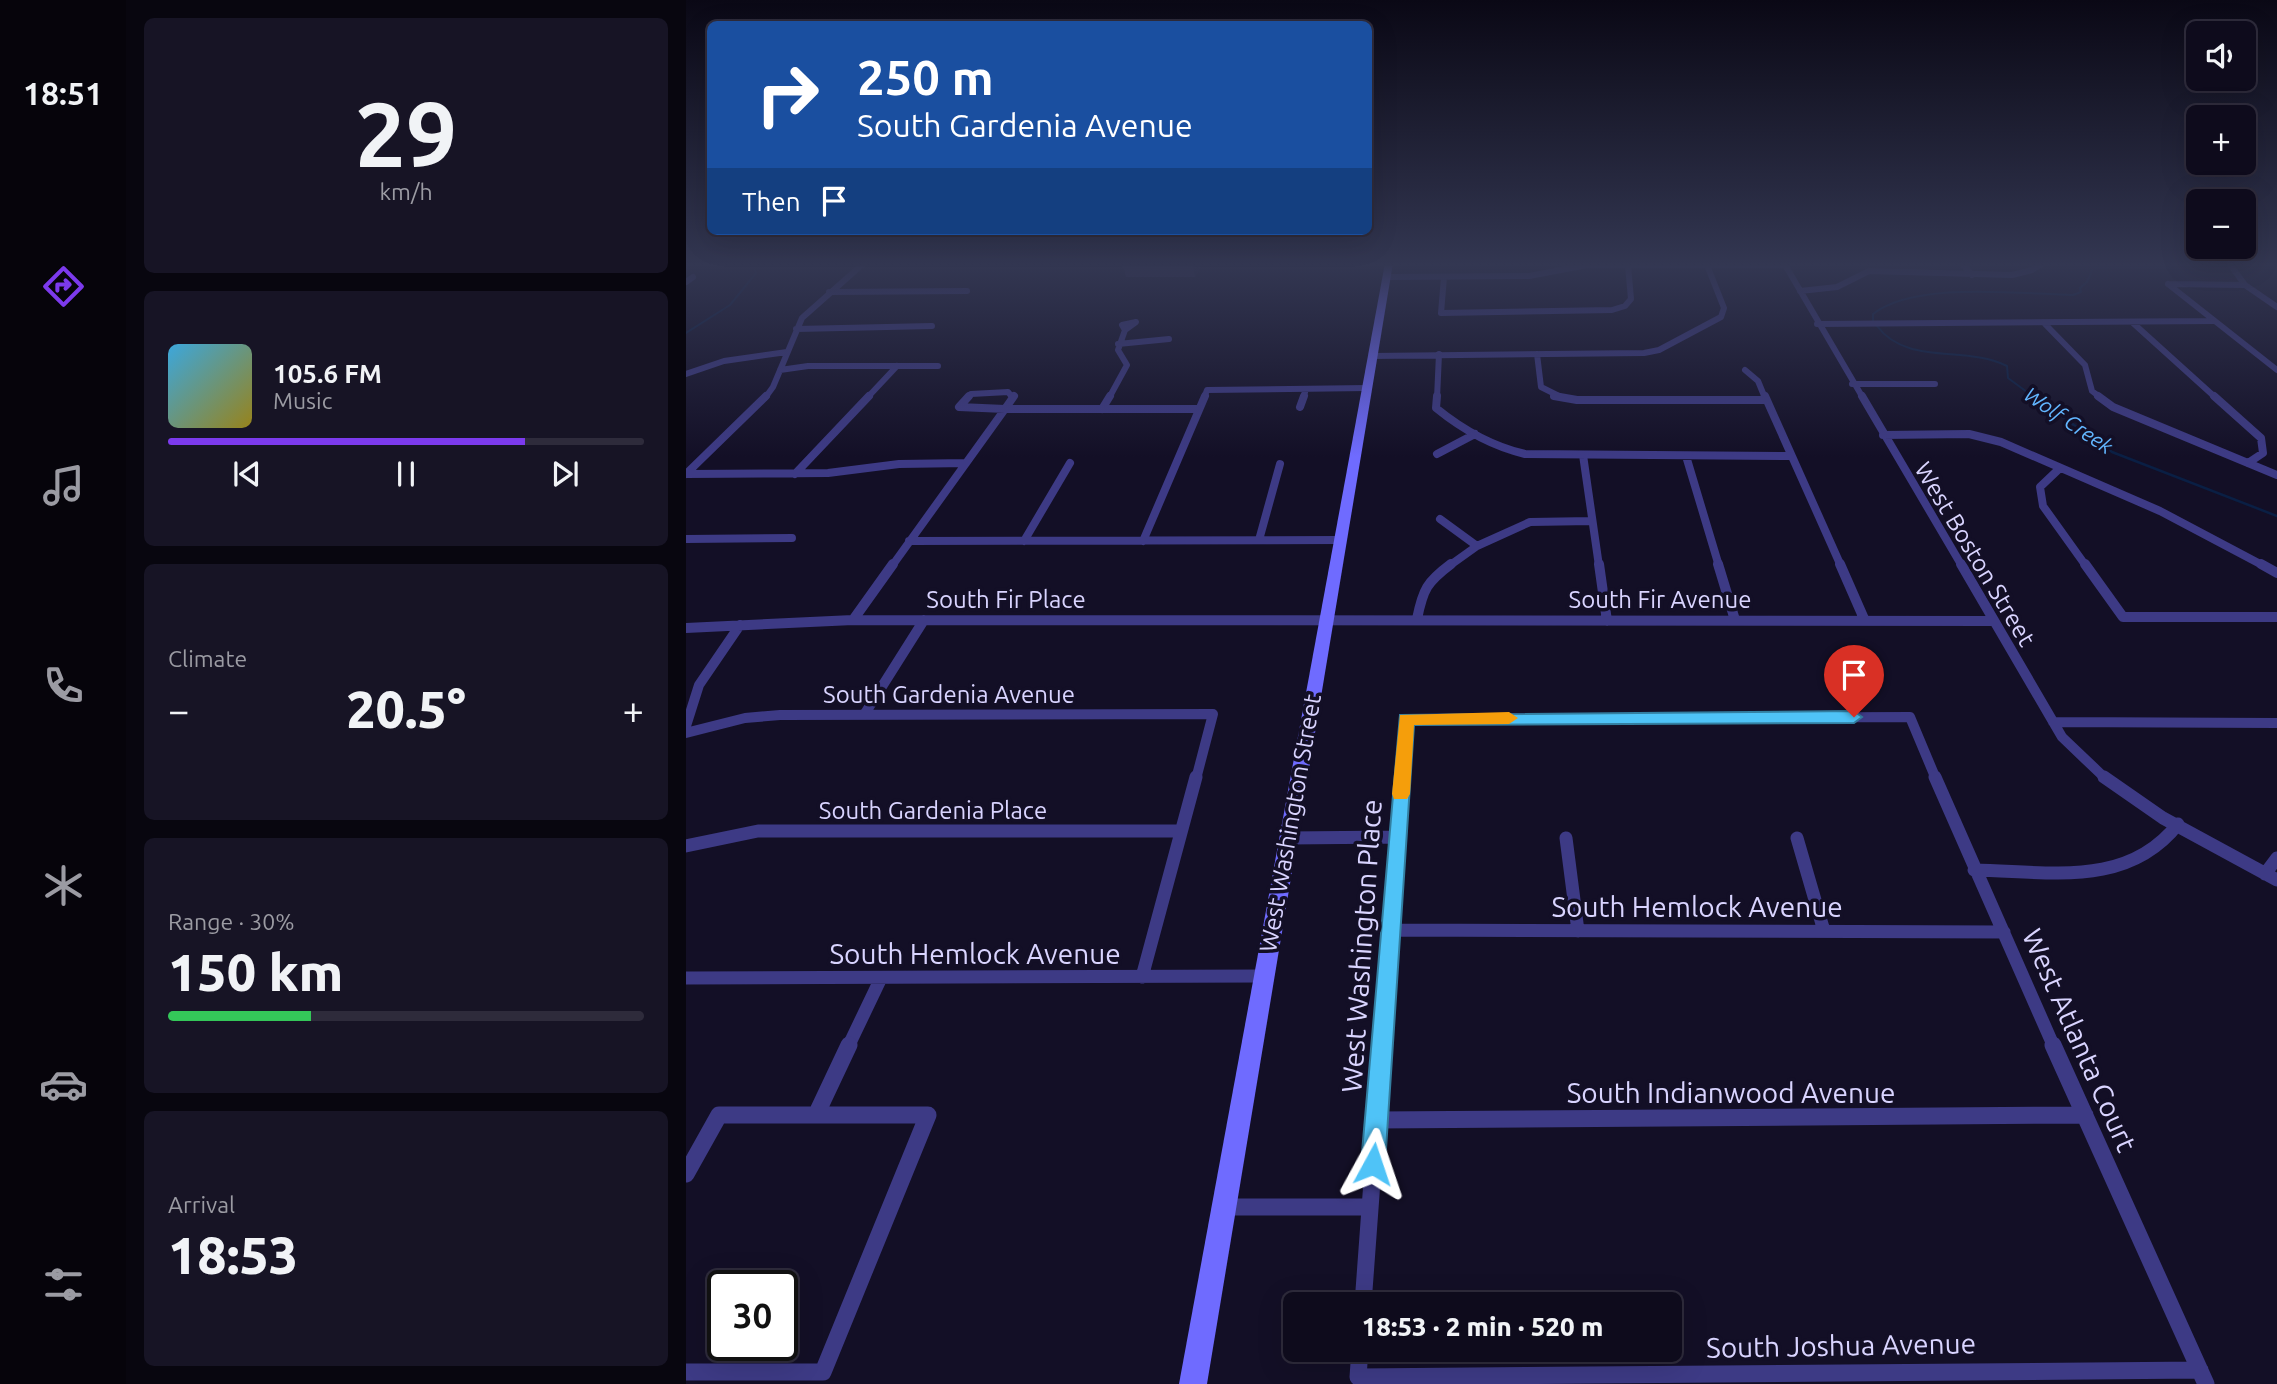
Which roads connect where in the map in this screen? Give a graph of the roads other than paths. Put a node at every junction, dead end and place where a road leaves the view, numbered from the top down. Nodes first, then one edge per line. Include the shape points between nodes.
1 (860, 328) edge
2 (1378, 328) edge
3 (1701, 328) edge
4 (1819, 328) edge
5 (2048, 328) edge
6 (2138, 328) edge
7 (2222, 328) edge
8 (796, 329) joint
9 (1125, 330) dead end
10 (1169, 339) dead end
11 (1118, 344) junction
12 (787, 352) junction
13 (1373, 354) junction
14 (1439, 354) junction
15 (1537, 354) junction
16 (897, 366) junction
17 (938, 366) dead end
18 (780, 370) junction
19 (1745, 370) dead end
20 (2277, 370) edge
21 (686, 374) edge
22 (1852, 384) junction
23 (1935, 384) dead end
24 (1306, 390) junction
25 (1366, 391) junction
26 (1766, 400) junction
27 (1300, 407) dead end
28 (1005, 409) junction
29 (1102, 409) junction
30 (1199, 409) junction
31 (1475, 434) junction
32 (1883, 435) junction
33 (1437, 454) dead end
34 (1583, 455) junction
35 (1686, 456) junction
36 (1790, 456) junction
37 (966, 463) junction
38 (1070, 463) dead end
39 (2248, 463) junction
40 (1280, 464) dead end
41 (2060, 468) junction
42 (686, 474) edge
43 (795, 474) junction
44 (2277, 475) edge
45 (1440, 519) dead end
46 (1592, 521) junction
47 (792, 538) dead end
48 (686, 539) edge
49 (1259, 540) junction
50 (1340, 540) junction
51 (909, 541) junction
52 (1024, 541) junction
53 (1143, 541) junction
54 (1477, 545) junction
55 (2277, 573) edge
56 (2277, 617) edge
57 (1327, 619) junction
58 (1417, 619) junction
59 (853, 620) junction
60 (924, 620) junction
61 (1735, 620) junction
62 (1607, 621) junction
63 (1865, 621) junction
64 (1993, 621) junction
65 (740, 625) junction
66 (686, 628) edge
67 (864, 715) junction
68 (1406, 719) joint
69 (2053, 722) junction
70 (2277, 723) edge
71 (686, 726) edge
72 (686, 733) edge
73 (2178, 824) junction
74 (1181, 831) junction
75 (1398, 837) junction
76 (1288, 838) junction
77 (1566, 838) dead end
78 (1797, 838) dead end
79 (686, 846) edge
80 (2277, 858) edge
81 (1974, 870) junction
82 (2271, 877) edge
83 (1391, 930) junction
84 (1578, 931) junction
85 (1824, 931) junction
86 (2004, 932) junction
87 (1264, 976) junction
88 (1142, 977) junction
89 (686, 978) edge
90 (881, 978) junction
91 (816, 1115) junction
92 (2085, 1115) junction
93 (1377, 1120) junction
94 (686, 1174) edge
95 (1223, 1207) junction
96 (1370, 1207) junction
97 (1364, 1292) edge
98 (1359, 1362) edge
99 (686, 1373) edge
100 (2203, 1377) edge
101 (1193, 1384) edge

1 - 8 street
2 - 13 main road, West Washington Street
3 - 15 street via 1644,353
4 - 22 street, West Boston Street
5 - 39 street via 2085,365 2092,391 2113,407
6 - 39 street via 2261,438 2263,453
7 - 20 street
8 - 12 street
9 - 11 street
10 - 11 street
11 - 29 street via 1126,365
12 - 18 street
12 - 21 street via 724,361
13 - 14 street
13 - 25 main road, West Washington Street
14 - 15 street
14 - 31 street via 1436,408
15 - 26 street via 1541,387 1554,397
16 - 17 street
16 - 18 street
16 - 43 street
18 - 42 street via 757,407
19 - 26 street via 1758,381
22 - 23 street
22 - 32 street, West Boston Street
24 - 25 street
24 - 27 street
24 - 30 street via 1207,390
25 - 50 main road, West Washington Street
26 - 36 street
28 - 28 street via 1013,394 971,394 959,407
28 - 29 street
28 - 37 street
29 - 30 street
30 - 53 street
31 - 33 street
31 - 34 street via 1523,454
32 - 41 street via 1969,434 2001,442
32 - 64 street, West Boston Street
34 - 35 street
34 - 46 street
35 - 36 street
35 - 61 street
36 - 63 street
37 - 43 street
37 - 51 street
38 - 52 street
39 - 44 street
40 - 49 street
41 - 55 street via 2160,511
41 - 56 street via 2040,487 2043,506 2123,617
42 - 43 street
45 - 54 street
46 - 54 street via 1530,522
46 - 62 street
47 - 48 street
49 - 50 street
49 - 53 street
50 - 57 main road, West Washington Street
51 - 52 street
51 - 59 street
52 - 53 street
54 - 58 street via 1431,579 1422,594
57 - 58 street, South Fir Avenue
57 - 60 street, South Fir Place
57 - 76 main road, West Washington Street
58 - 62 street, South Fir Avenue
59 - 60 street, South Fir Place
59 - 65 street, South Fir Place
60 - 67 street
61 - 62 street, South Fir Avenue
61 - 63 street, South Fir Avenue
63 - 64 street, South Fir Avenue
64 - 69 street, West Boston Street
65 - 66 street, South Fir Place
65 - 71 street via 699,685
67 - 72 street, South Gardenia Avenue via 760,716
67 - 74 street, South Gardenia Avenue via 1213,714
68 - 75 street, West Washington Place
68 - 81 street, West Atlanta Court via 1910,717
69 - 70 street
69 - 73 street, West Boston Street via 2072,748 2107,780
73 - 81 street via 2157,848 2124,864 2074,870
73 - 82 street, West Boston Street
74 - 79 street, South Gardenia Place via 758,831
74 - 88 street
75 - 76 street
75 - 83 street, West Washington Place
76 - 87 main road, West Washington Street
77 - 84 street
78 - 85 street
80 - 82 street
81 - 86 street, West Atlanta Court
83 - 84 street, South Hemlock Avenue
83 - 93 street, West Washington Place
84 - 85 street, South Hemlock Avenue
85 - 86 street, South Hemlock Avenue
86 - 92 street, West Atlanta Court
87 - 88 street, South Hemlock Avenue
87 - 95 main road, West Washington Street
88 - 90 street, South Hemlock Avenue
89 - 90 street, South Hemlock Avenue
90 - 91 street
91 - 94 street via 719,1115
91 - 99 street via 928,1115 823,1372
92 - 93 street, South Indianwood Avenue
92 - 100 street, West Atlanta Court
93 - 96 street, West Washington Place
95 - 96 street
95 - 101 main road, West Washington Street
96 - 97 street, West Washington Place
98 - 100 street, South Joshua Avenue via 1358,1377

